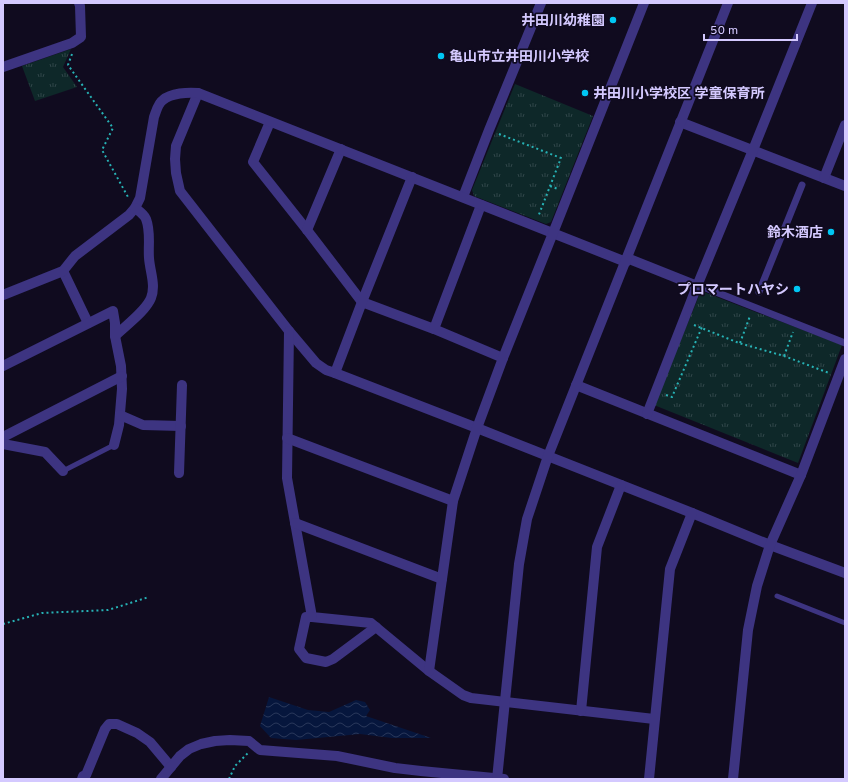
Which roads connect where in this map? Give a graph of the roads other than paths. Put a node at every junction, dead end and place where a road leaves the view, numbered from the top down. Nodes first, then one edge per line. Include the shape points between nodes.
1 (79, 3) edge
2 (541, 3) edge
3 (644, 3) edge
4 (728, 3) edge
5 (812, 3) edge
6 (3, 67) edge
7 (198, 93) junction
8 (270, 122) junction
9 (680, 122) junction
10 (845, 125) edge
11 (341, 149) junction
12 (753, 150) junction
13 (412, 177) junction
14 (824, 178) junction
15 (802, 185) dead end
16 (845, 186) edge
17 (463, 197) junction
18 (481, 205) junction
19 (135, 208) junction
20 (307, 230) junction
21 (553, 233) junction
22 (626, 260) junction
23 (63, 272) junction
24 (696, 286) junction
25 (759, 292) dead end
26 (3, 295) edge
27 (362, 302) junction
28 (88, 323) junction
29 (434, 329) junction
30 (289, 331) junction
31 (115, 336) junction
32 (845, 343) edge
33 (503, 358) junction
34 (845, 359) edge
35 (3, 366) edge
36 (335, 373) junction
37 (122, 376) junction
38 (182, 385) dead end
39 (576, 385) junction
40 (647, 414) junction
41 (120, 415) junction
42 (181, 426) junction
43 (477, 428) junction
44 (3, 437) edge
45 (287, 438) junction
46 (3, 444) edge
47 (114, 445) joint
48 (548, 456) junction
49 (63, 470) joint
50 (179, 473) dead end
51 (801, 475) junction
52 (621, 485) junction
53 (453, 501) junction
54 (692, 513) junction
55 (295, 523) junction
56 (770, 545) junction
57 (845, 573) edge
58 (442, 579) junction
59 (777, 596) dead end
60 (312, 617) junction
61 (845, 623) edge
62 (376, 627) junction
63 (429, 671) junction
64 (504, 702) junction
65 (581, 711) junction
66 (654, 719) junction
67 (171, 767) junction
68 (420, 775) edge
69 (82, 779) edge
70 (161, 779) edge
71 (499, 779) edge
72 (649, 779) edge
73 (732, 779) edge

1 - 6 street via 80,37 72,43
2 - 17 street
3 - 21 street
4 - 9 street
5 - 12 street
7 - 8 street
7 - 19 street via 174,95 162,100 157,109 140,198
7 - 30 street via 176,146 176,173 180,191
8 - 11 street
8 - 20 street via 253,162
9 - 12 street
9 - 22 street
10 - 14 street
11 - 13 street
11 - 20 street
12 - 14 street
12 - 24 street
13 - 17 street
13 - 27 street
14 - 16 street
15 - 25 street
17 - 18 street
18 - 21 street
18 - 29 street
19 - 23 street via 75,256
19 - 31 street via 145,216 149,227 149,259 153,289 145,308
20 - 27 street
21 - 22 street
21 - 33 street
22 - 24 street
22 - 39 street
23 - 26 street
23 - 28 street
24 - 32 street
24 - 40 street
27 - 29 street
27 - 36 street
28 - 31 street via 113,311
28 - 35 street
29 - 33 street
30 - 36 street via 316,363
30 - 45 street
31 - 37 street
33 - 43 street
34 - 51 street
36 - 43 street
37 - 41 street
37 - 44 street
38 - 42 street
39 - 40 street
39 - 48 street
40 - 51 street
41 - 42 street via 143,425
41 - 47 street
42 - 50 street
43 - 48 street
43 - 53 street
45 - 53 street
45 - 55 street via 287,478
46 - 49 street via 45,452
47 - 49 lane
48 - 52 street
48 - 64 street via 524,531
51 - 56 street
52 - 54 street
52 - 65 street via 597,547
53 - 58 street
54 - 56 street
54 - 66 street via 670,569
55 - 58 street
55 - 60 street
56 - 57 street
56 - 73 street via 757,586 748,630
58 - 63 street
59 - 61 lane
60 - 62 street via 371,623
60 - 62 street via 306,616 299,649 306,658 326,662
62 - 63 street
63 - 64 street via 463,695
64 - 65 street
64 - 71 street
65 - 66 street
66 - 72 street
67 - 68 street via 189,749 201,744 230,740 249,741 260,750 337,756
67 - 69 street via 150,742 117,724 109,724
67 - 70 street
68 - 71 street

